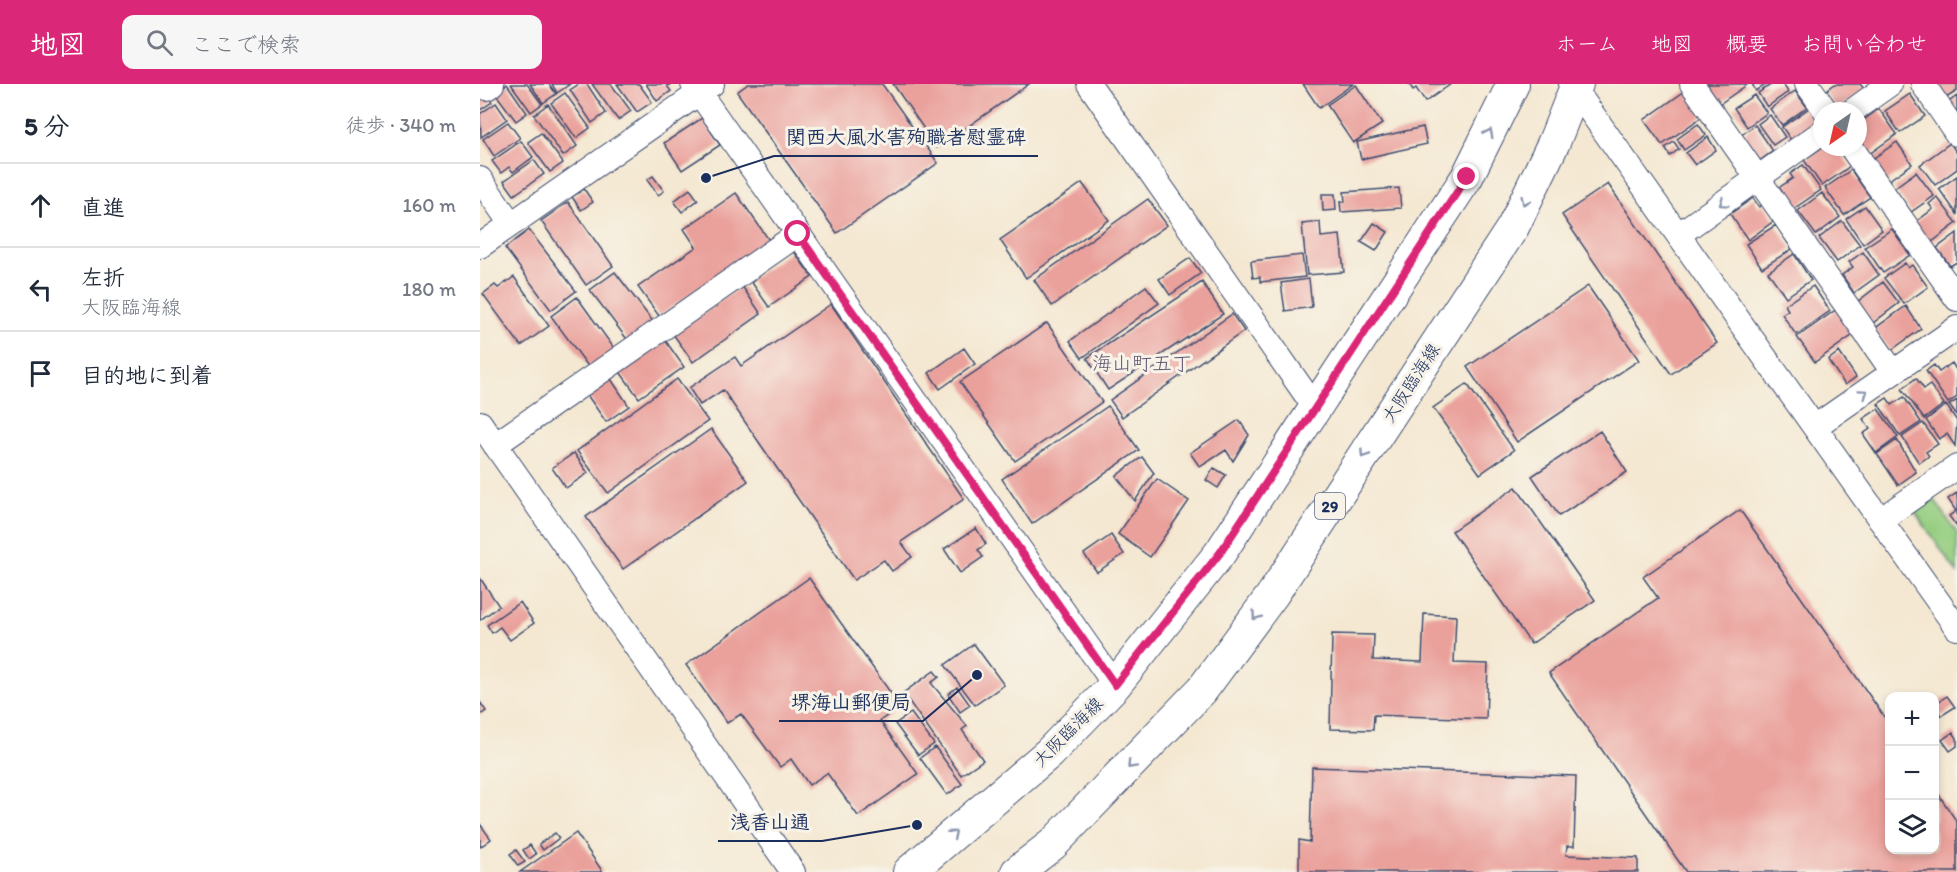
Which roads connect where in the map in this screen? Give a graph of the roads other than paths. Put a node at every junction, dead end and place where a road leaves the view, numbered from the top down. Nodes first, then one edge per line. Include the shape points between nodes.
1 (1089, 84) edge
2 (1513, 84) edge
3 (1692, 84) edge
4 (1807, 84) edge
5 (1890, 84) edge
6 (1923, 84) edge
7 (1576, 86) edge
8 (701, 87) edge
9 (1820, 102) edge
10 (1865, 102) edge
11 (1957, 134) edge
12 (1813, 138) edge
13 (1857, 156) edge
14 (1758, 178) junction
15 (480, 179) edge
16 (512, 224) junction
17 (798, 234) junction
18 (1678, 235) junction
19 (480, 246) edge
20 (1957, 299) edge
21 (1957, 328) edge
22 (1893, 372) junction
23 (1316, 409) junction
24 (480, 423) edge
25 (1816, 426) junction
26 (495, 445) junction
27 (1957, 467) edge
28 (1880, 520) junction
29 (1957, 627) edge
30 (1115, 685) junction
31 (792, 872) edge
32 (909, 872) edge
33 (1017, 872) edge

1 - 23 street
23 -> 2 main road, 大阪臨海線 via 1467,177
3 - 14 street
4 - 9 street
5 - 10 street
6 - 11 street
7 - 18 street
7 -> 33 main road, 大阪臨海線 / 29 via 1513,227 1273,594 1202,690 1061,836
8 - 16 street
8 - 17 street
12 - 14 street
13 - 20 street
14 -> 18 street
14 - 22 street
15 - 16 street
16 - 19 street
17 - 26 street
17 - 30 street
18 - 25 street
21 - 22 street
25 -> 22 street
23 - 30 main road, 大阪臨海線 via 1220,553
24 - 26 street
25 - 28 street
26 - 31 street
27 - 28 street
28 - 29 street
32 -> 30 main road, 大阪臨海線 via 1049,753

